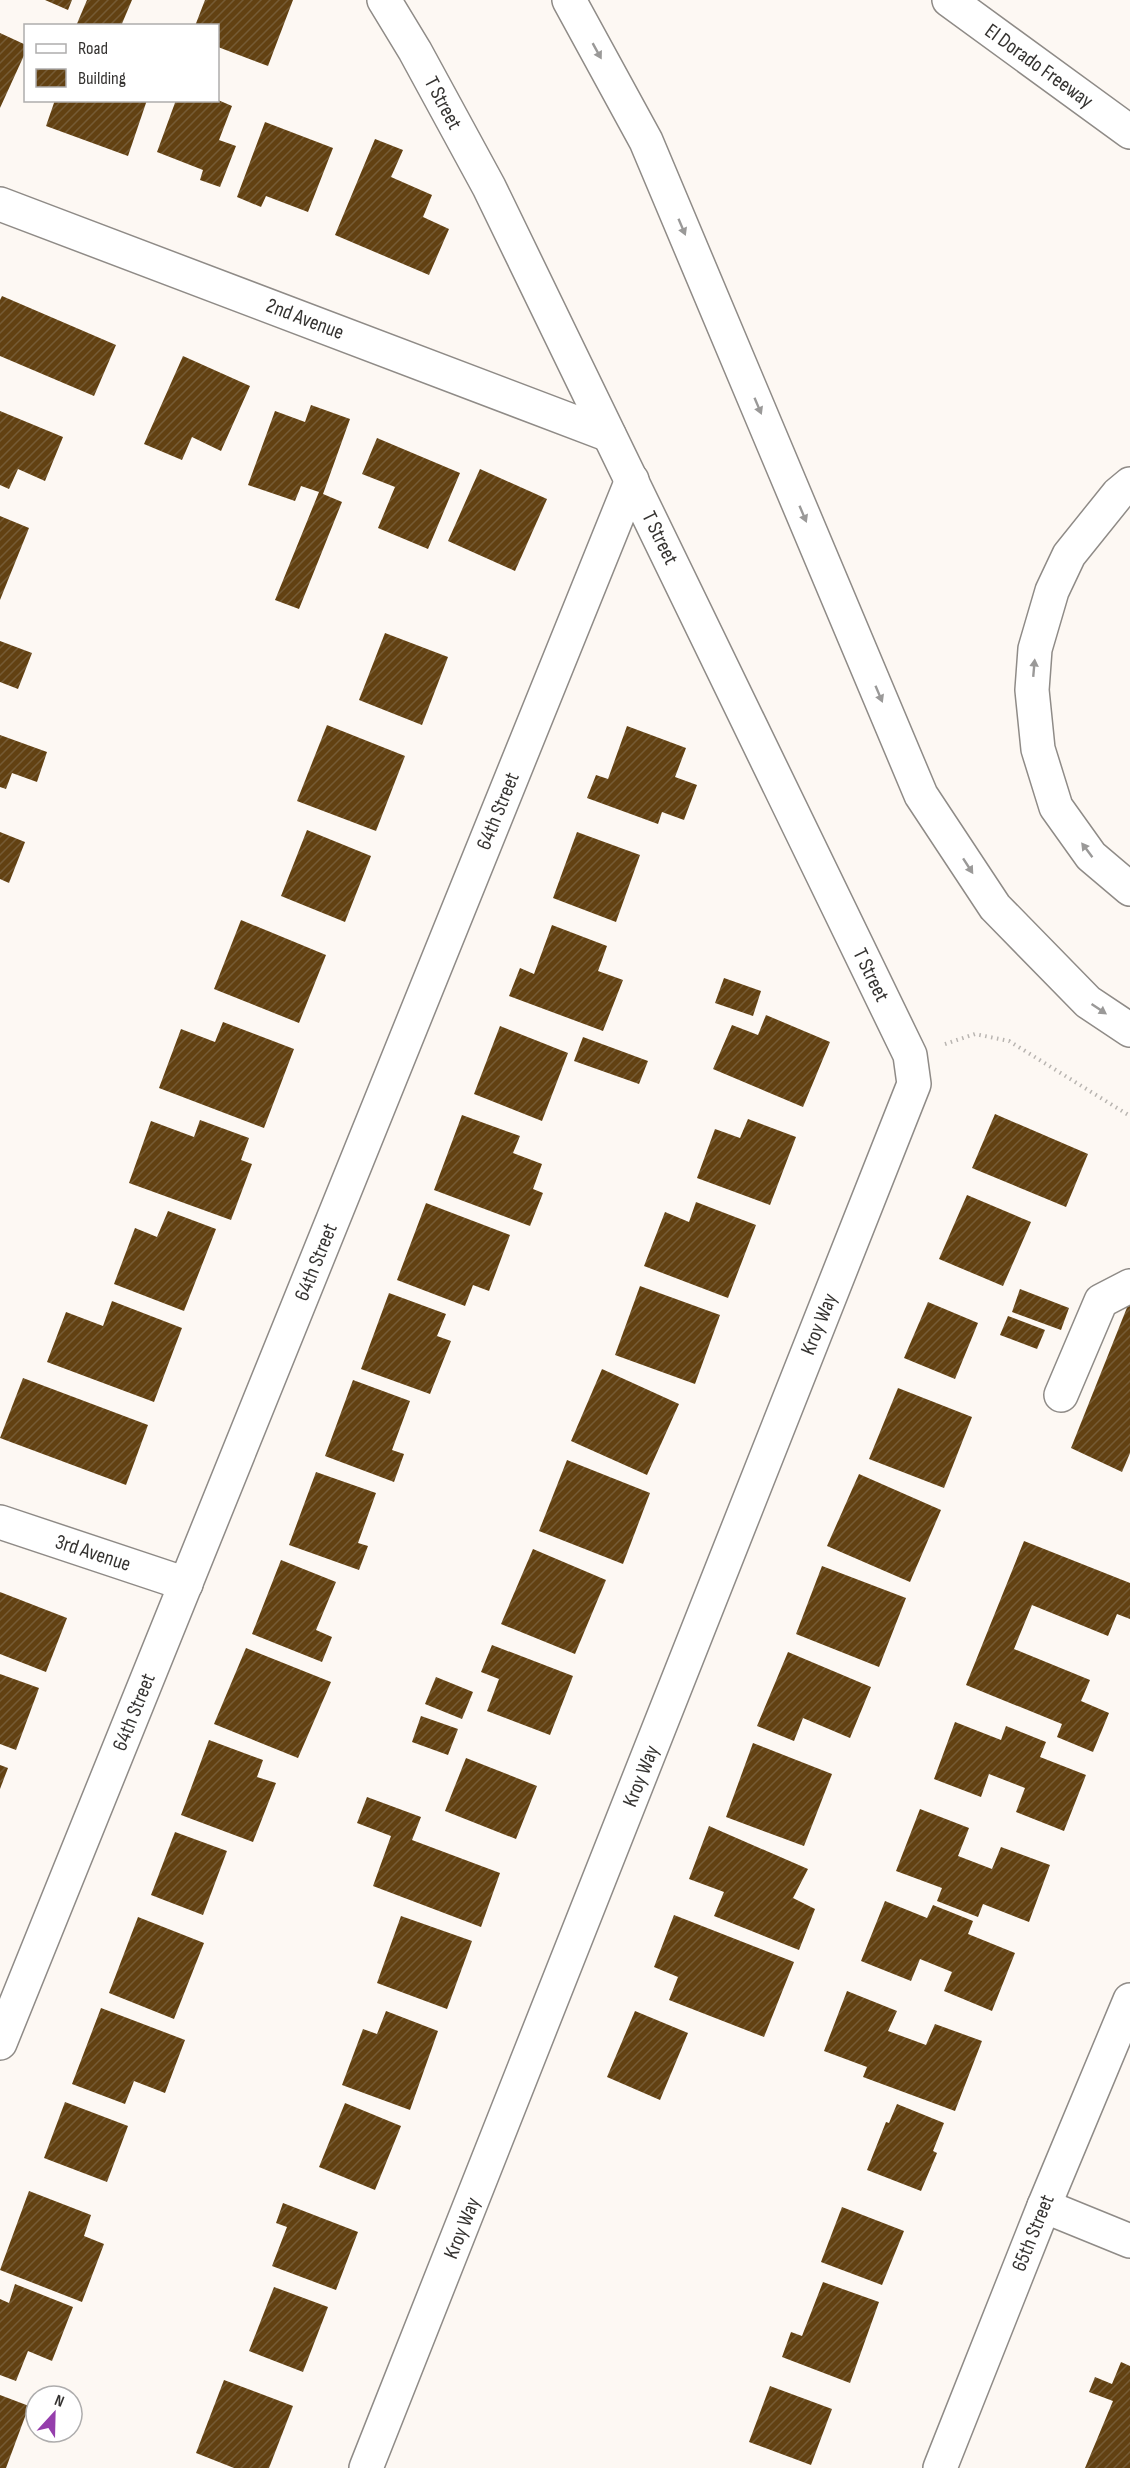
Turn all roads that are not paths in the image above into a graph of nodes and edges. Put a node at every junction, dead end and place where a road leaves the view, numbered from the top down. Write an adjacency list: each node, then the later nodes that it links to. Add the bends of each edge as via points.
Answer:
1 (384, 0): 6 (main road, T Street, via 489,187)
2 (569, 0): 10 (main road, one-way to 10, via 646,141 921,795 995,907 1088,1002)
3 (949, 0): 4 (main road, El Dorado Freeway)
4 (1130, 132)
5 (0, 204): 6 (main road, 2nd Avenue)
6 (609, 435): 7 (main road, T Street)
7 (632, 480): 11 (main road, T Street); 15 (main road, 64th Street)
8 (1130, 484): 9 (main road, one-way to 8, via 1091,856 1056,807 1038,749 1032,690 1035,649 1052,591 1069,555)
9 (1130, 889)
10 (1130, 1030)
11 (912, 1070): 20 (main road, Kroy Way)
12 (1130, 1286): 13 (main road, via 1101,1301)
13 (1061, 1395)
14 (0, 1522): 15 (main road, 3rd Avenue)
15 (186, 1584): 17 (main road, 64th Street)
16 (1130, 2000): 18 (main road, 65th Street)
17 (0, 2043)
18 (1044, 2206): 19 (main road); 21 (main road, 65th Street)
19 (1130, 2241)
20 (366, 2468)
21 (940, 2468)

